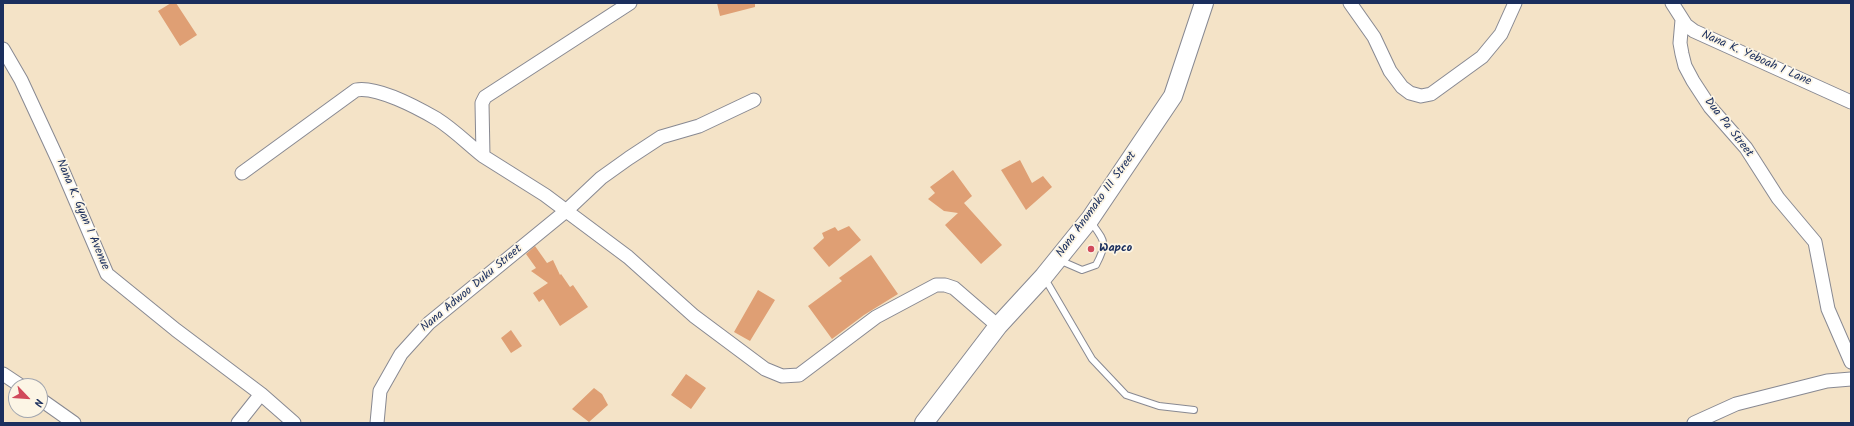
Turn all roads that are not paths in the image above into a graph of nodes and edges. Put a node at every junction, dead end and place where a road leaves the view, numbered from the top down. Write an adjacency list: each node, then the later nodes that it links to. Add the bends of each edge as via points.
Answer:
1 (630, 3): 10 (street, via 485,97 482,103)
2 (1204, 3): 13 (street, Nana Anomako III Street, via 1173,96)
3 (1350, 3): 4 (street, via 1374,37 1390,71 1402,87 1421,96 1431,94 1482,57 1501,34)
4 (1515, 3)
5 (1672, 3): 6 (street, Nana K. Yeboah 1 Lane)
6 (1682, 20): 9 (street, Nana K. Yeboah 1 Lane, via 1694,32); 17 (street, Dua Pa Street, via 1680,43 1685,66 1693,81 1710,107 1746,148 1778,198 1814,239 1828,309)
7 (3, 50): 19 (street, Nana K. Gyan I Avenue, via 21,80 56,155 107,274)
8 (754, 100): 12 (street, Nana Adwoo Duku Street, via 699,126 661,137 601,178)
9 (1851, 102)
10 (483, 156): 11 (street, via 437,119 399,100 362,88); 12 (street)
11 (242, 173)
12 (566, 211): 16 (street, via 628,257 694,316 766,369 782,376 799,375 876,317 936,285 954,288); 25 (street, Nana Adwoo Duku Street, via 429,323 401,354 380,392)
13 (1090, 219): 14 (street, Nana Anomako III Street); 14 (lane, via 1104,241 1104,250 1096,265 1082,270)
14 (1058, 259): 15 (street, Nana Anomako III Street)
15 (1044, 276): 16 (street, Nana Anomako III Street); 21 (lane, via 1092,359 1126,395 1159,406)
16 (998, 326): 26 (street, Nana Anomako III Street)
17 (1851, 362)
18 (1851, 379): 27 (street, via 1827,381 1736,404)
19 (261, 394): 23 (street); 24 (street, Nana K. Gyan I Avenue)
20 (48, 405): 22 (street)
21 (1194, 410)
22 (74, 423)
23 (238, 423)
24 (294, 423)
25 (377, 423)
26 (924, 423)
27 (1694, 423)

